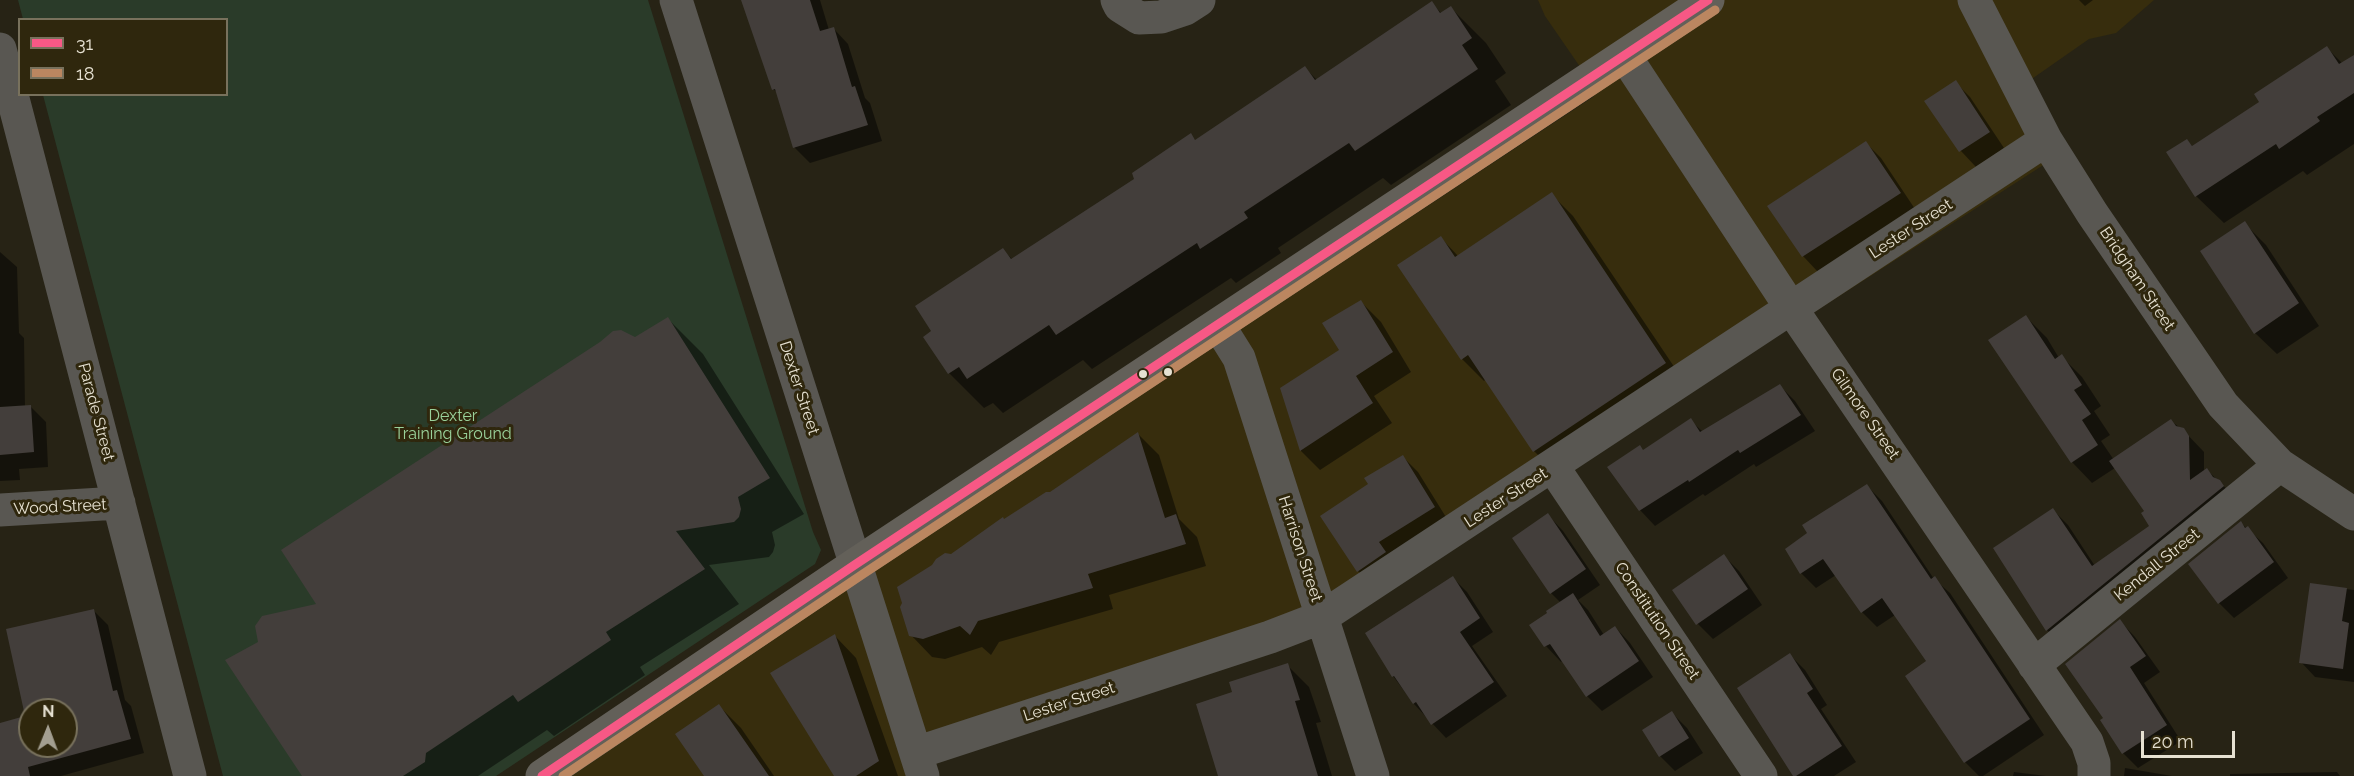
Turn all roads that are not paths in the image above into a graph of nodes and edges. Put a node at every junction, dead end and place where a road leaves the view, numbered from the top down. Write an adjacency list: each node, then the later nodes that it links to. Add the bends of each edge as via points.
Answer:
1 (676, 0): 17 (street, Dexter Street)
2 (1199, 0): 5 (street, via 1161,17)
3 (1708, 0): 7 (main road)
4 (1974, 0): 9 (street, Bridgham Street)
5 (1128, 9)
6 (0, 49): 8 (street, Parade Street)
7 (1625, 56): 10 (street, Gilmore Street); 11 (main road)
8 (12, 136): 14 (street, Parade Street)
9 (2046, 140): 10 (street, Lester Street); 12 (street, Bridgham Street, via 2210,388)
10 (1791, 308): 13 (street, Lester Street); 19 (street, Gilmore Street)
11 (1219, 326): 17 (main road); 18 (street, Harrison Street, via 1239,358)
12 (2280, 465): 16 (street, Bridgham Street); 19 (street, Kendall Street)
13 (1553, 467): 18 (street, Lester Street); 24 (street, Constitution Street)
14 (120, 503): 15 (street, Wood Street); 22 (street, Parade Street)
15 (0, 510)
16 (2354, 514)
17 (856, 564): 20 (street, Dexter Street); 21 (main road)
18 (1322, 617): 20 (street, Lester Street); 23 (street, Harrison Street)
19 (2034, 665): 25 (street, Gilmore Street, via 2087,742)
20 (919, 764)
21 (552, 773)
22 (190, 776)
23 (1373, 776)
24 (1761, 776)
25 (2094, 776)

